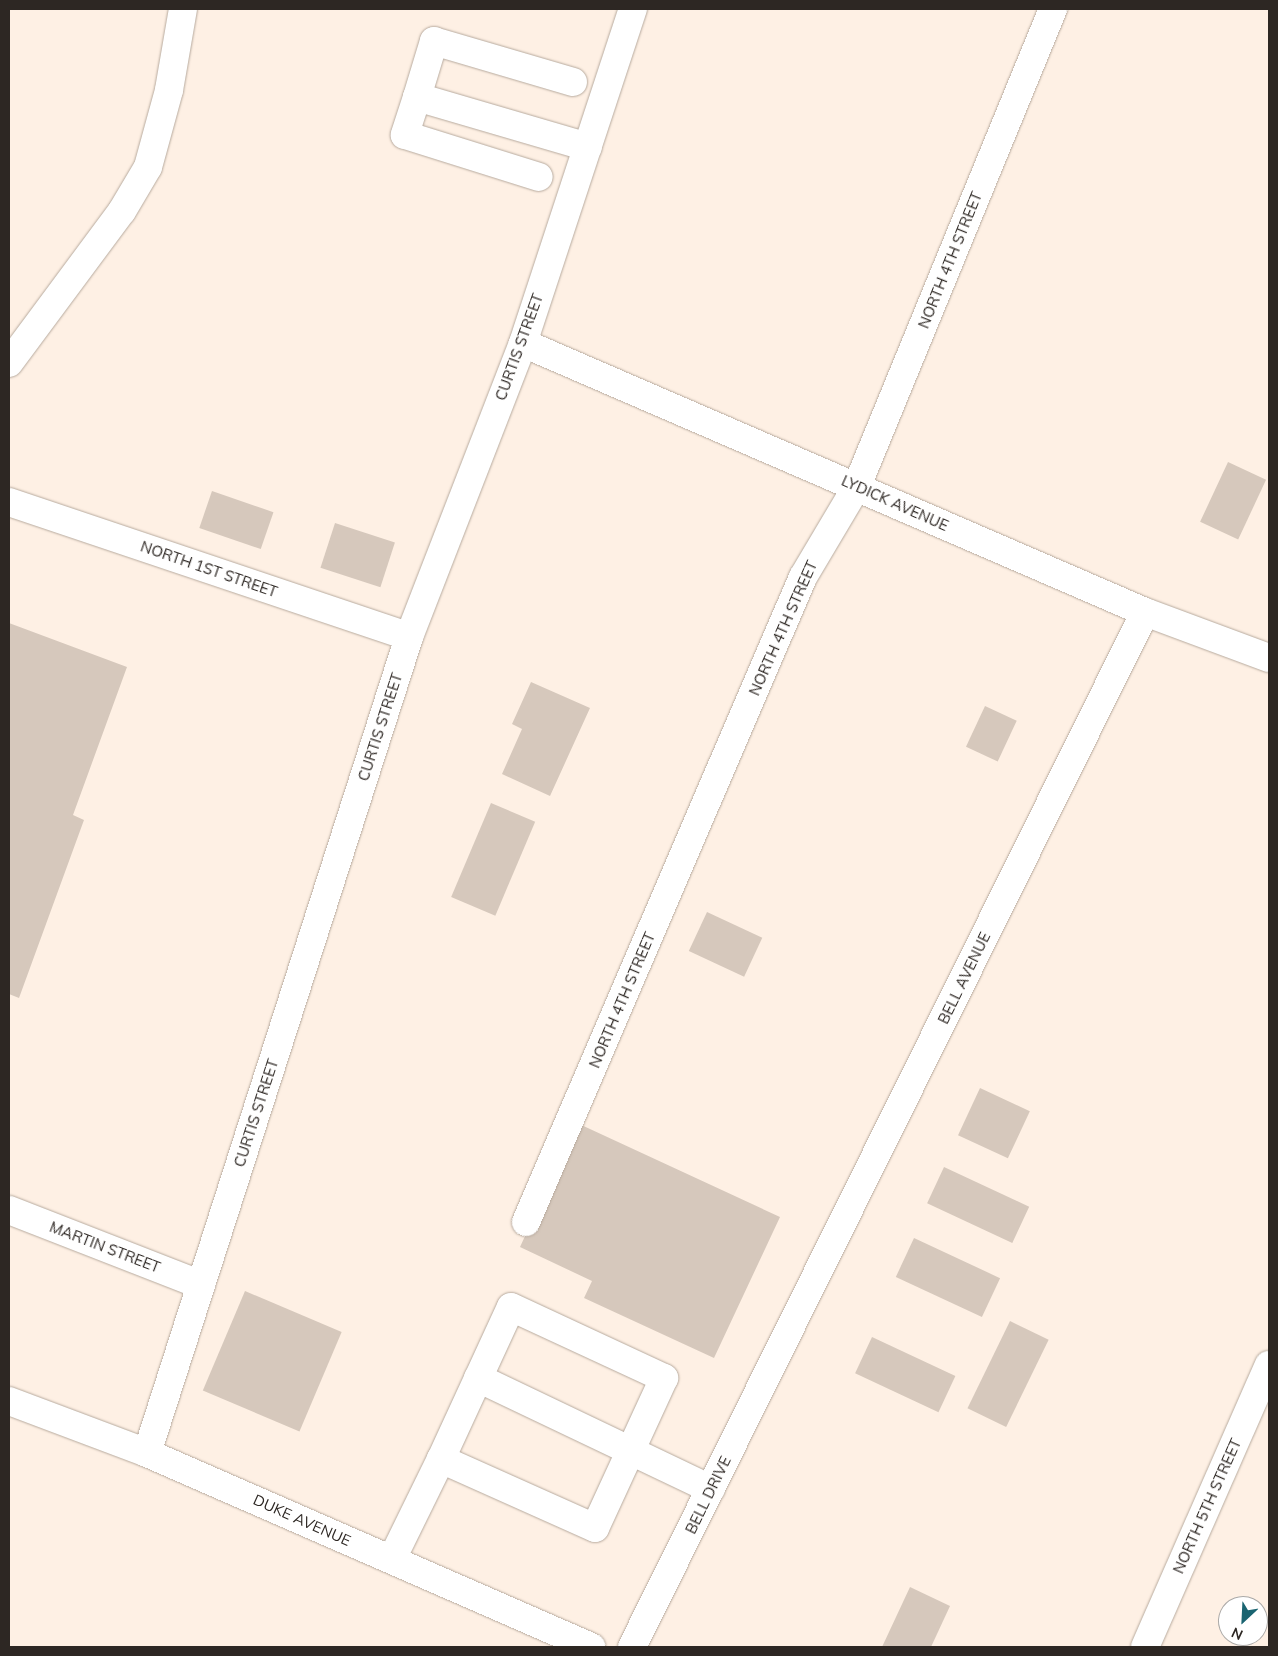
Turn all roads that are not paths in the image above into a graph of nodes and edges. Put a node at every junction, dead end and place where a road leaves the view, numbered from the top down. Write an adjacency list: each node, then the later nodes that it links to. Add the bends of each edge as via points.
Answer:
1 (183, 9): 9 (street, via 169,90 148,166 122,211)
2 (633, 9): 6 (street, CURTIS STREET)
3 (1053, 9): 10 (street, NORTH 4TH STREET)
4 (573, 82): 5 (street, via 434,40)
5 (417, 97): 6 (street); 7 (street, via 405,135)
6 (588, 147): 8 (street, CURTIS STREET)
7 (539, 178)
8 (523, 343): 10 (street, LYDICK AVENUE); 13 (street, CURTIS STREET)
9 (9, 363)
10 (857, 486): 12 (street, LYDICK AVENUE); 16 (street, NORTH 4TH STREET, via 804,577)
11 (9, 502): 13 (street, NORTH 1ST STREET)
12 (1145, 612): 14 (street, LYDICK AVENUE); 18 (street, BELL AVENUE)
13 (409, 637): 17 (street, CURTIS STREET)
14 (1269, 658)
15 (9, 1210): 17 (street, MARTIN STREET)
16 (526, 1222)
17 (201, 1285): 23 (street, CURTIS STREET)
18 (783, 1344): 25 (street, BELL DRIVE)
19 (1269, 1365): 29 (street, NORTH 5TH STREET)
20 (478, 1378): 22 (street); 22 (street, via 511,1307 664,1378); 24 (street)
21 (9, 1401): 23 (street, DUKE AVENUE)
22 (630, 1451): 24 (street, via 594,1528); 25 (street)
23 (147, 1453): 26 (street, DUKE AVENUE)
24 (441, 1458): 26 (street)
25 (711, 1489): 28 (street, BELL DRIVE)
26 (392, 1559): 27 (street, DUKE AVENUE)
27 (592, 1647)
28 (632, 1647)
29 (1145, 1647)

